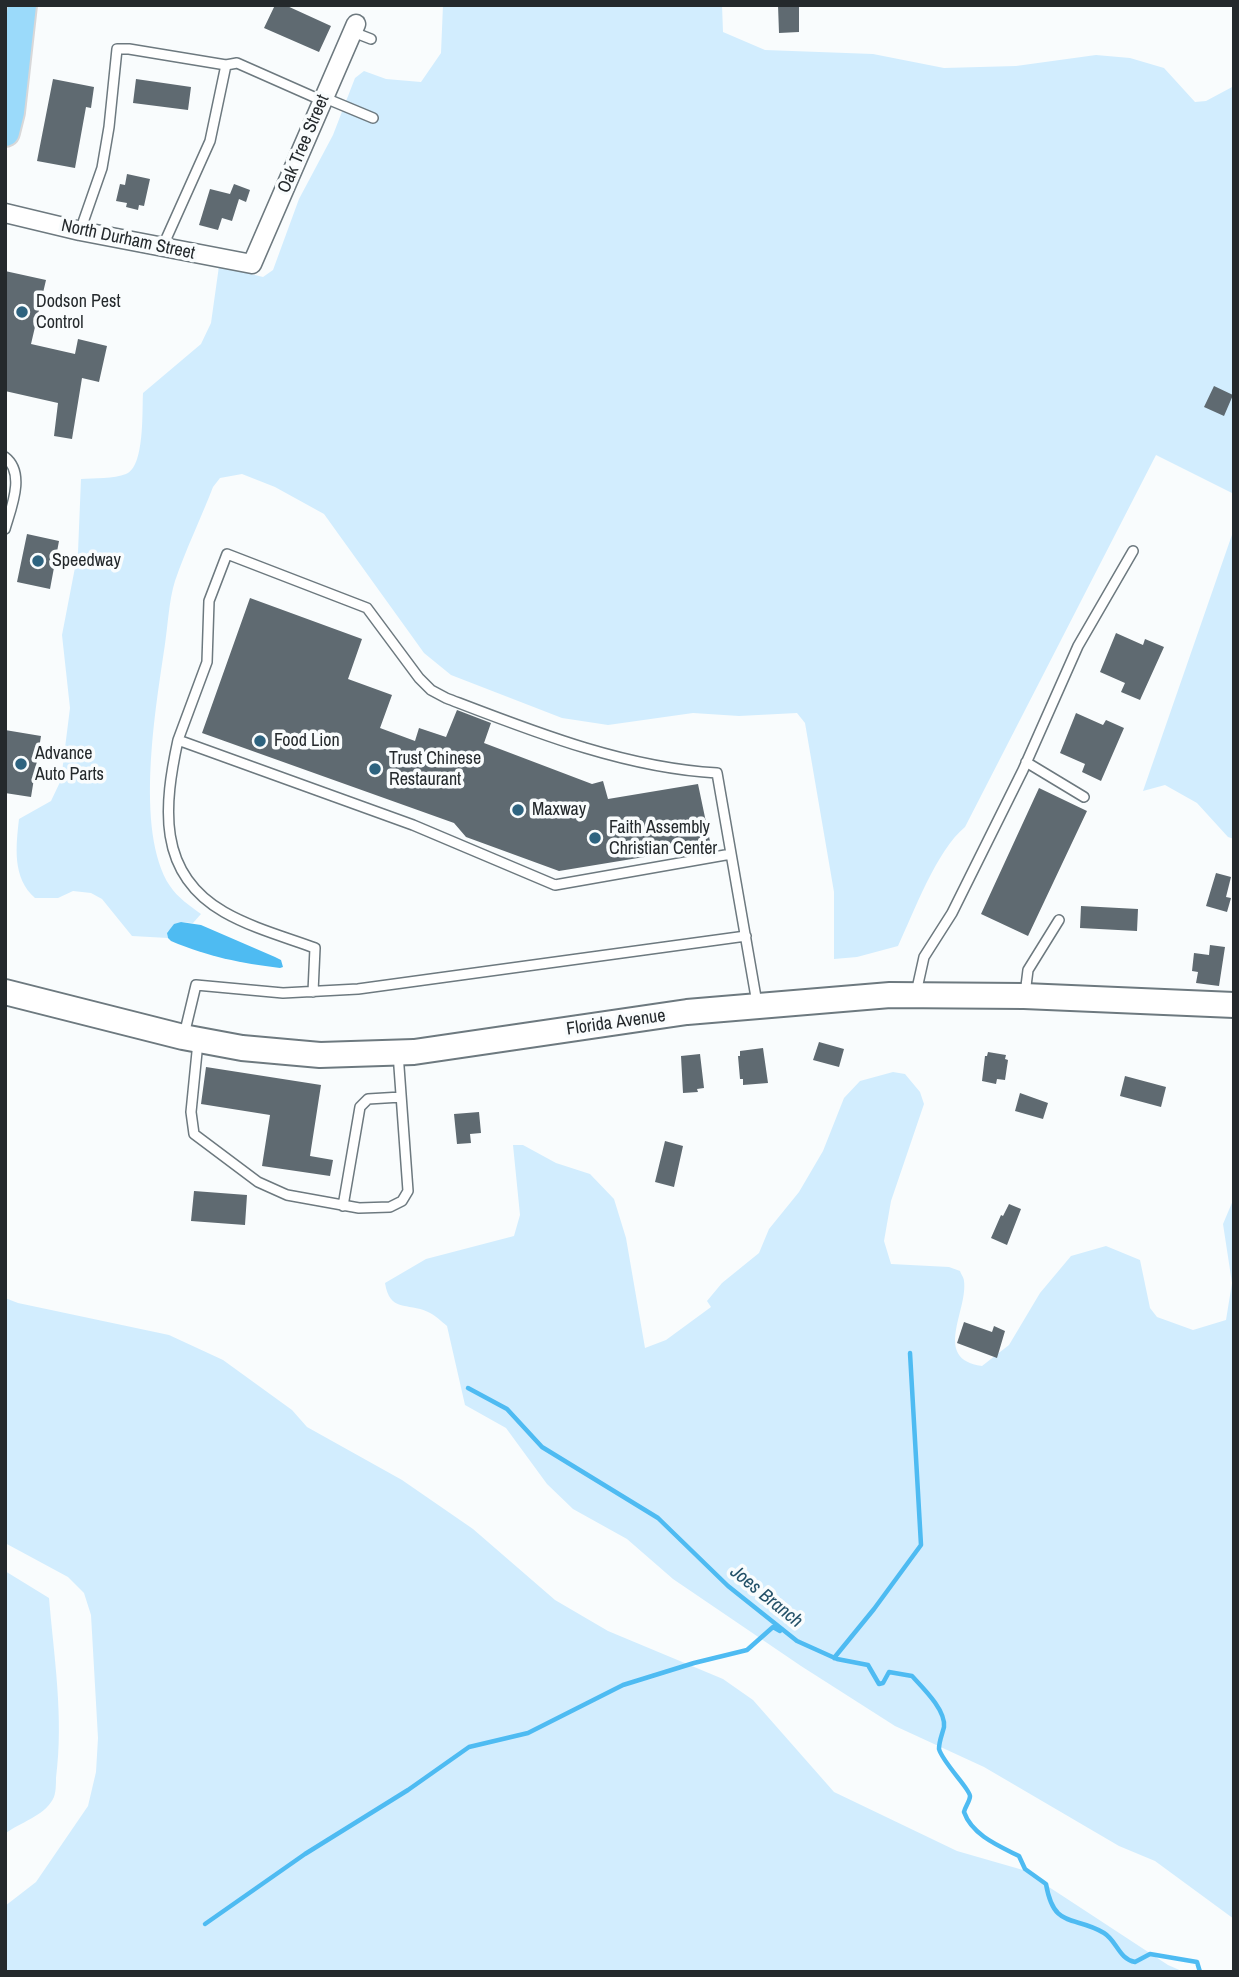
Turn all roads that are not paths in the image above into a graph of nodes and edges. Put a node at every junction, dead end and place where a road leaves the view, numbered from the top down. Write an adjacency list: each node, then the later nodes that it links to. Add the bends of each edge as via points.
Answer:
1 (22, 5): 7 (main road)
2 (355, 28): 3 (lane); 5 (street, Oak Tree Street)
3 (371, 39)
4 (226, 65): 5 (lane, via 237,63); 9 (lane, via 117,49 102,168); 10 (lane, via 210,141)
5 (324, 100): 6 (lane); 11 (street, Oak Tree Street)
6 (373, 118)
7 (5, 132)
8 (5, 213): 9 (street, North Durham Street)
9 (80, 231): 10 (street, North Durham Street)
10 (162, 248): 11 (street, North Durham Street)
11 (252, 264)
12 (5, 457): 14 (lane, via 12,463)
13 (5, 483): 14 (lane)
14 (16, 486): 15 (lane)
15 (8, 510): 16 (lane)
16 (5, 528)
17 (1133, 551): 19 (lane, via 1078,646)
18 (178, 740): 21 (lane, via 413,825 555,885); 21 (lane, via 207,662 209,601 227,554 367,608 425,684 446,698 556,740 683,770 718,773); 25 (lane, via 167,817 170,841 184,873 203,896 227,914 315,948)
19 (1026, 762): 20 (lane); 26 (lane, via 952,914 925,957)
20 (1084, 797)
21 (731, 854): 23 (lane)
22 (1059, 920): 27 (lane, via 1028,970)
23 (746, 936): 25 (lane); 28 (lane)
24 (5, 992): 30 (main road, Florida Avenue)
25 (313, 992): 30 (lane, via 197,985)
26 (915, 995): 27 (main road, Florida Avenue); 28 (main road, Florida Avenue)
27 (1024, 996): 29 (main road, Florida Avenue)
28 (758, 1005): 31 (main road, Florida Avenue)
29 (1234, 1005)
30 (191, 1038): 31 (main road, Florida Avenue, via 320,1055); 33 (lane, via 194,1134 258,1182 287,1195)
31 (398, 1052): 32 (lane)
32 (401, 1097): 33 (lane, via 368,1099 360,1107); 33 (lane, via 408,1191 390,1207)
33 (343, 1206)

